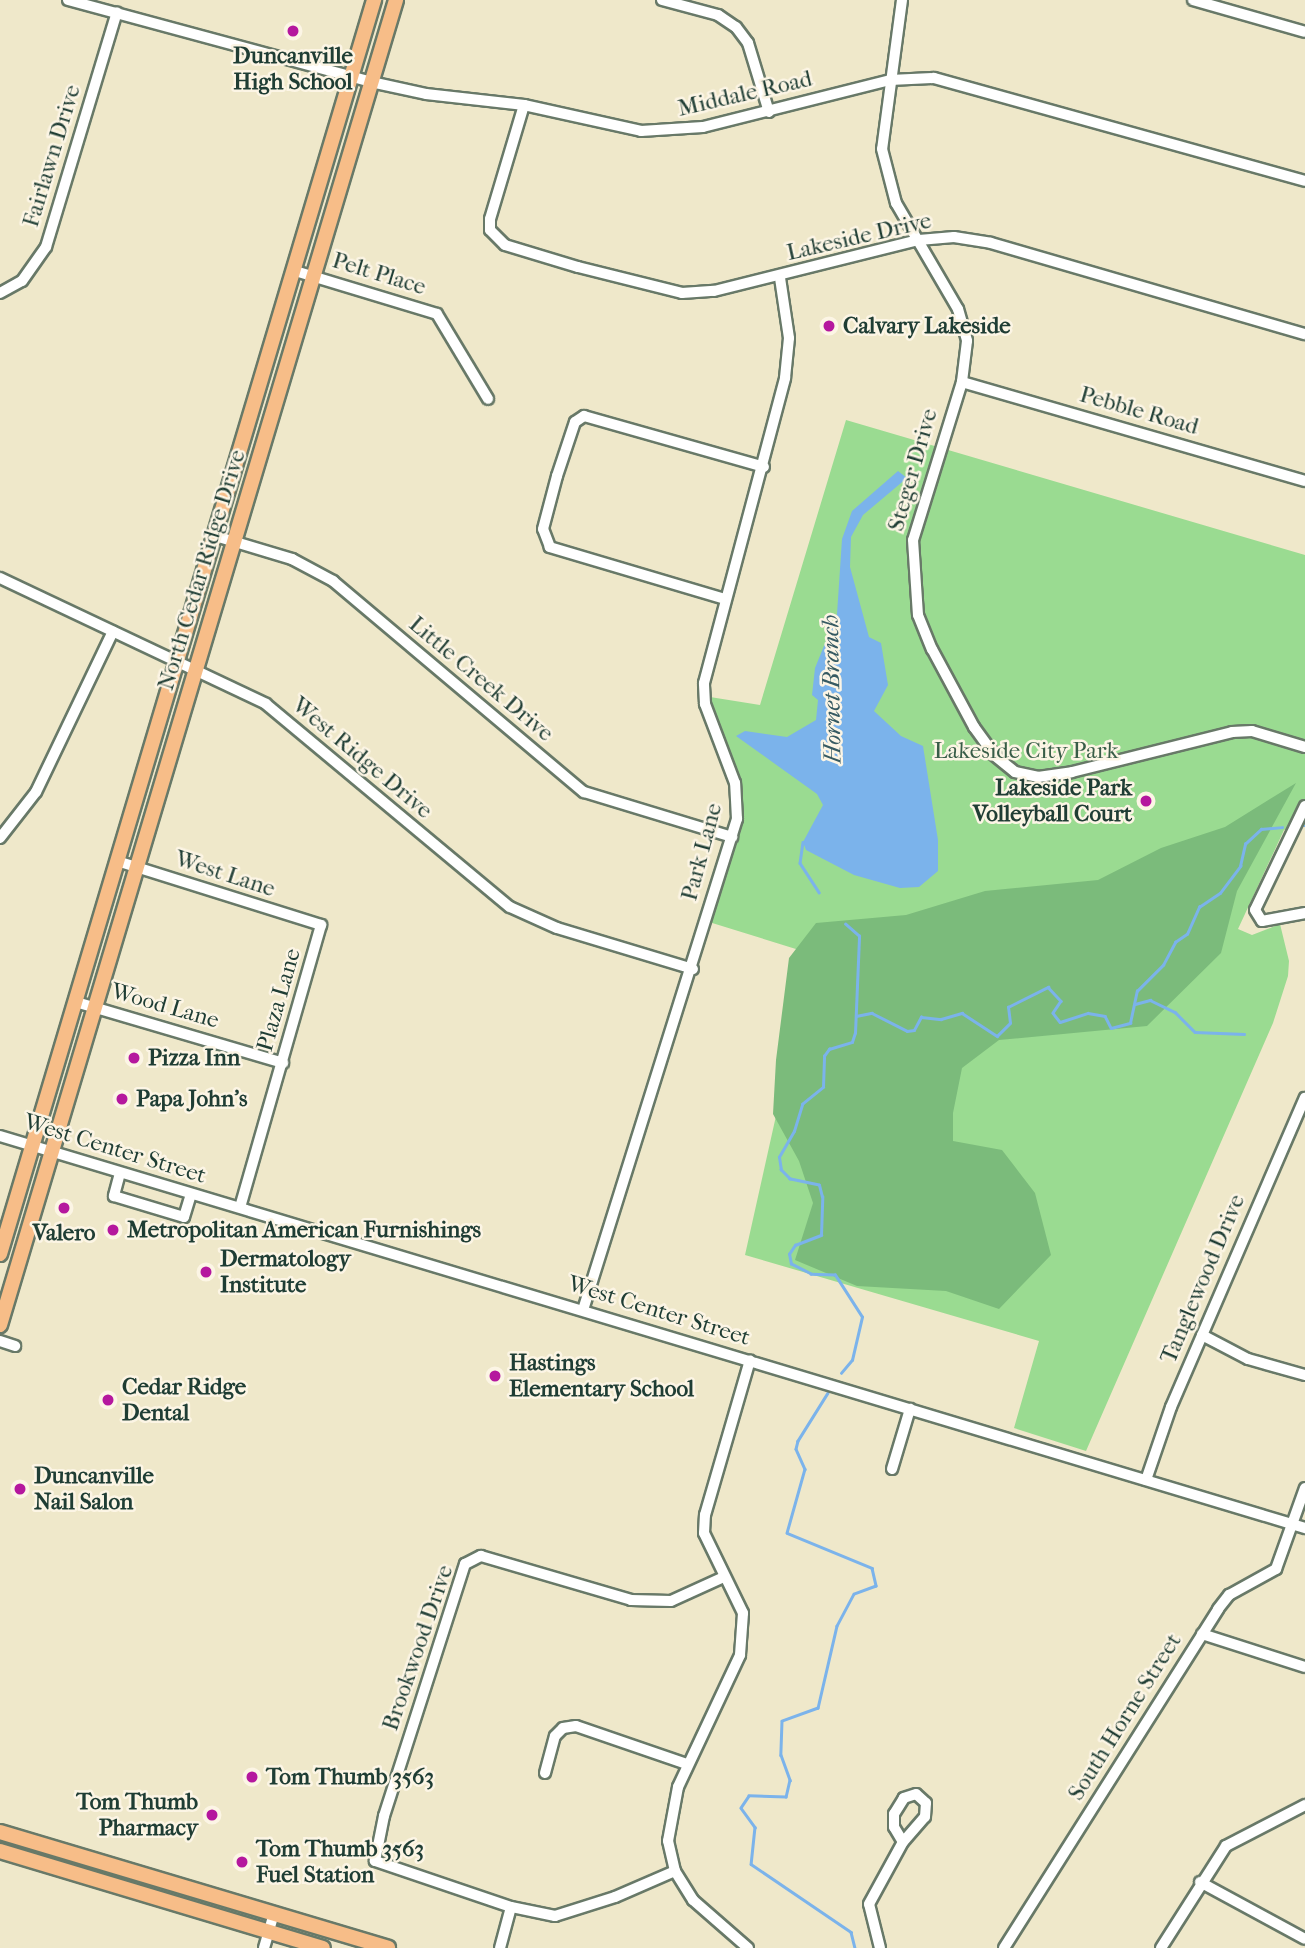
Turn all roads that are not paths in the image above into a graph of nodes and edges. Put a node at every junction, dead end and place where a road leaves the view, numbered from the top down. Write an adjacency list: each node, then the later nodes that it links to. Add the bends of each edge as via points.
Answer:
1 (68, 0): 7 (street, Middale Road)
2 (374, 0): 9 (main road, North Cedar Ridge Drive)
3 (396, 0): 11 (main road, North Cedar Ridge Drive)
4 (662, 0): 13 (street, via 718,15 736,27 748,43)
5 (902, 0): 10 (street, Steger Drive)
6 (1193, 0): 8 (street)
7 (117, 12): 9 (street, Middale Road); 19 (street, Fairlawn Drive, via 46,247 22,281)
8 (1305, 32)
9 (350, 77): 11 (street, Middale Road); 16 (main road, North Cedar Ridge Drive)
10 (890, 80): 13 (street, Middale Road); 14 (street, Middale Road, via 934,78 982,88); 15 (street, Steger Drive, via 882,149 895,204)
11 (371, 82): 12 (street, Middale Road); 17 (main road, North Cedar Ridge Drive)
12 (524, 105): 13 (street, Middale Road, via 655,132); 18 (street, Lakeside Drive, via 493,207 491,230 505,245 682,293)
13 (769, 112)
14 (1305, 181)
15 (919, 240): 18 (street, Lakeside Drive); 20 (street, Lakeside Drive, via 954,237 991,243); 21 (street, Steger Drive, via 964,326)
16 (295, 271): 17 (street, Pelt Place); 25 (main road, North Cedar Ridge Drive)
17 (315, 276): 22 (street, Pelt Place, via 437,314); 26 (main road, North Cedar Ridge Drive)
18 (779, 278): 23 (street, Park Lane, via 789,338)
19 (0, 293)
20 (1305, 334)
21 (962, 383): 24 (street, Pebble Road); 32 (street, Steger Drive, via 916,517 913,586 918,615 932,649 994,755 1015,772 1038,777 1232,732 1252,731)
22 (488, 399)
23 (764, 467): 28 (street, Park Lane); 28 (street, via 584,416 575,422 557,474 543,528 550,547)
24 (1305, 481)
25 (212, 535): 26 (street, Little Creek Drive); 30 (main road, North Cedar Ridge Drive)
26 (234, 541): 31 (main road, North Cedar Ridge Drive); 34 (street, Little Creek Drive, via 292,559 333,581 584,792)
27 (0, 578): 29 (street, West Ridge Drive)
28 (725, 599): 34 (street, Park Lane, via 704,683 705,704 738,801)
29 (113, 631): 30 (street, West Ridge Drive); 35 (street, via 36,792)
30 (176, 660): 31 (street, West Ridge Drive); 36 (main road, North Cedar Ridge Drive)
31 (195, 670): 37 (main road, North Cedar Ridge Drive); 40 (street, West Ridge Drive, via 266,704 510,906 557,928)
32 (1305, 747)
33 (1305, 806): 38 (street, via 1257,904 1257,918 1268,921)
34 (732, 837): 40 (street, Park Lane)
35 (0, 838)
36 (117, 861): 37 (street, West Lane); 41 (main road, North Cedar Ridge Drive)
37 (136, 867): 39 (street, West Lane); 42 (main road, North Cedar Ridge Drive)
38 (1305, 913)
39 (321, 925): 43 (street, Plaza Lane)
40 (692, 969): 52 (street, Park Lane)
41 (76, 1002): 42 (street, Wood Lane); 46 (main road, North Cedar Ridge Drive)
42 (94, 1007): 43 (street, Wood Lane); 47 (main road, North Cedar Ridge Drive)
43 (283, 1063): 50 (street, Plaza Lane)
44 (1305, 1098): 54 (street, Tanglewood Drive)
45 (0, 1136): 46 (street, West Center Street)
46 (31, 1146): 47 (street, West Center Street); 51 (main road, North Cedar Ridge Drive)
47 (50, 1152): 48 (street, West Center Street); 53 (main road, North Cedar Ridge Drive)
48 (120, 1173): 49 (street, West Center Street); 49 (street, via 114,1196 184,1217)
49 (191, 1194): 50 (street, West Center Street)
50 (240, 1207): 52 (street, West Center Street)
51 (0, 1254)
52 (583, 1310): 57 (street, West Center Street)
53 (0, 1325)
54 (1202, 1335): 58 (street, via 1248,1359); 61 (street, Tanglewood Drive)
55 (0, 1341): 56 (street)
56 (15, 1346)
57 (750, 1360): 59 (street, West Center Street); 65 (street, via 705,1515 704,1533)
58 (1305, 1375)
59 (910, 1409): 60 (street); 61 (street, West Center Street)
60 (892, 1469)
61 (1146, 1480): 63 (street, West Center Street)
62 (1305, 1488): 63 (street, South Horne Street)
63 (1292, 1524): 64 (street, West Center Street); 66 (street, South Horne Street, via 1276,1569 1228,1595)
64 (1305, 1528)
65 (723, 1577): 68 (street, via 743,1613 740,1655); 78 (street, Brookwood Drive, via 671,1601 631,1600 481,1556 465,1564 384,1816 375,1861)
66 (1202, 1634): 67 (street); 88 (street, South Horne Street)
67 (1305, 1667)
68 (687, 1764): 69 (street, via 576,1726 563,1728 555,1736); 75 (street, via 669,1822)
69 (545, 1773)
70 (1305, 1805): 77 (street, via 1227,1846)
71 (0, 1832): 74 (main road)
72 (903, 1842): 72 (street, via 918,1828 927,1810 916,1794 900,1802 893,1818); 87 (street, via 869,1904)
73 (0, 1851): 76 (main road)
74 (75, 1854): 76 (main road); 79 (main road)
75 (675, 1871): 78 (street, Brookwood Drive, via 555,1916); 86 (street, via 693,1900)
76 (70, 1872): 80 (main road)
77 (1200, 1882): 81 (street); 89 (street)
78 (510, 1907): 85 (street)
79 (274, 1914): 80 (street); 84 (main road)
80 (269, 1932): 82 (street); 83 (main road)
81 (1305, 1940)
82 (264, 1948)
83 (323, 1948)
84 (388, 1948)
85 (500, 1948)
86 (748, 1948)
87 (880, 1948)
88 (1004, 1948)
89 (1161, 1948)

